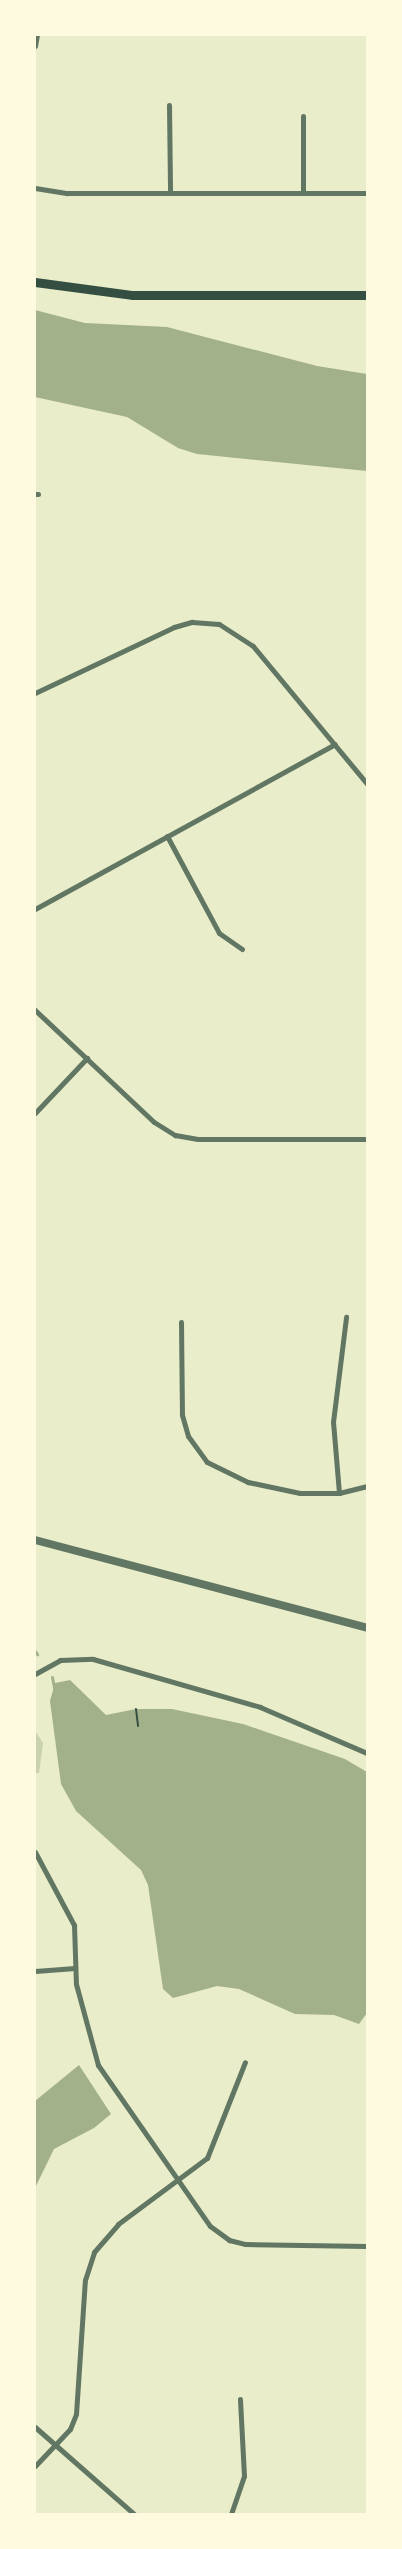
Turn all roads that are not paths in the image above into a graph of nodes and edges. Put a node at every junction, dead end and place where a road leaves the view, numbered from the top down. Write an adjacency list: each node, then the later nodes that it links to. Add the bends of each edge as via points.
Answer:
1 (37, 35): 2 (street)
2 (35, 46)
3 (169, 104): 6 (street)
4 (303, 116): 7 (street)
5 (35, 188): 6 (street)
6 (170, 193): 7 (street)
7 (303, 193): 8 (street)
8 (367, 193)
9 (35, 282): 10 (main road, via 133,295)
10 (367, 295)
11 (35, 692): 12 (street, via 174,627 205,621 243,636)
12 (335, 744): 13 (street); 14 (street)
13 (367, 784)
14 (167, 836): 15 (street); 16 (street, via 219,933)
15 (35, 909)
16 (242, 949)
17 (35, 1010): 18 (street)
18 (86, 1058): 19 (street); 20 (street, via 154,1122 175,1135 198,1139)
19 (35, 1113)
20 (367, 1139)
21 (346, 1317): 24 (street, via 333,1422)
22 (180, 1322): 24 (street, via 182,1415 188,1436 200,1454 217,1469 248,1482 300,1493)
23 (367, 1486): 24 (street)
24 (339, 1493)
25 (35, 1540): 26 (street)
26 (367, 1628)
27 (35, 1674): 28 (street, via 60,1660 93,1659 260,1707)
28 (367, 1753)
29 (35, 1852): 30 (street, via 71,1915)
30 (75, 1968): 31 (street); 33 (street, via 98,2065)
31 (35, 1971)
32 (245, 2062): 33 (street, via 213,2148)
33 (177, 2182): 34 (street, via 210,2226 229,2240); 37 (street, via 118,2224 94,2252 85,2280 76,2414)
34 (367, 2246)
35 (240, 2399): 40 (street, via 244,2476)
36 (35, 2427): 37 (street)
37 (55, 2446): 38 (street); 39 (street)
38 (35, 2466)
39 (134, 2514)
40 (230, 2514)

